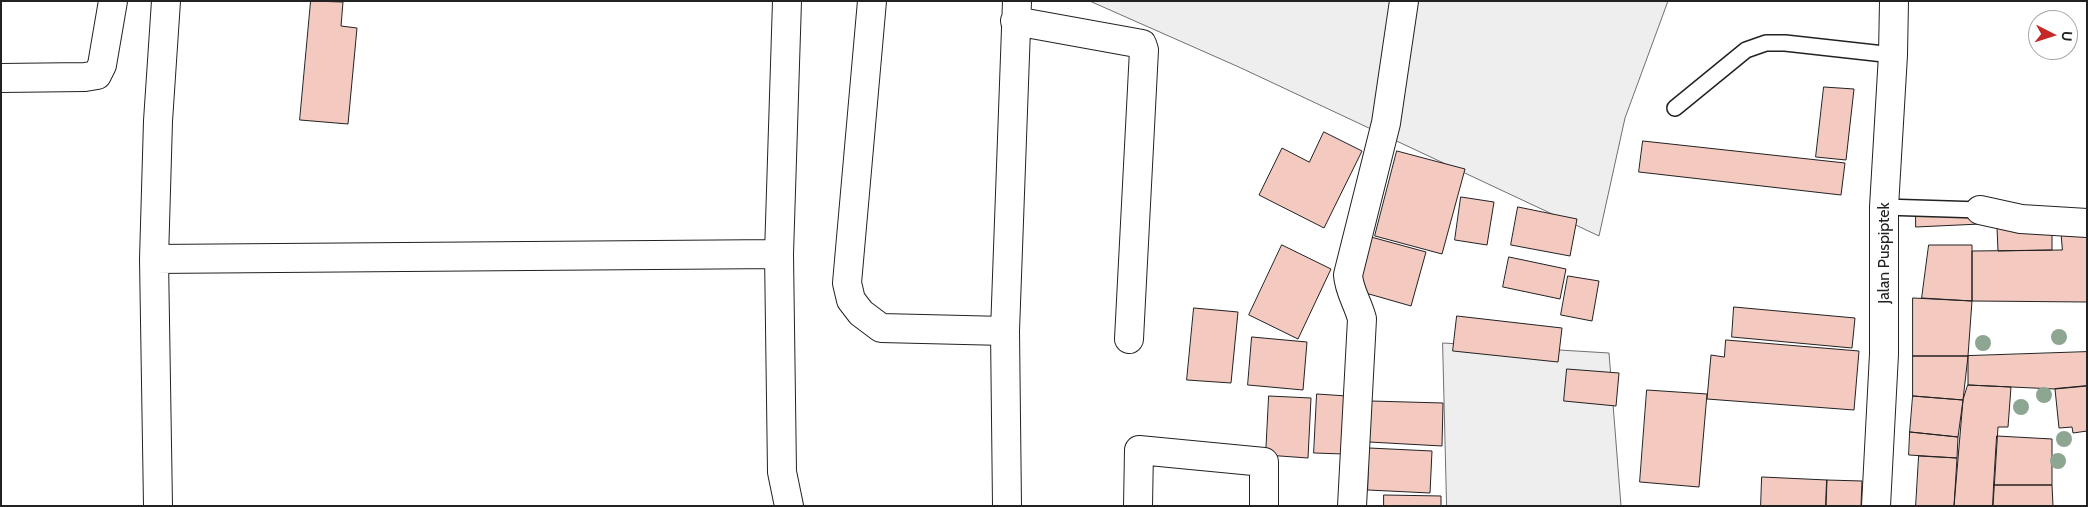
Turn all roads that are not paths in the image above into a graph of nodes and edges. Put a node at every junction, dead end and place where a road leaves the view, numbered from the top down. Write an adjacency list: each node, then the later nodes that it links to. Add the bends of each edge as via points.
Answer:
1 (112, 1): 9 (street, via 102,65 97,74)
2 (166, 1): 15 (street)
3 (786, 1): 14 (street)
4 (872, 1): 16 (street, via 847,283 851,300 861,313 881,328)
5 (1404, 1): 24 (street, via 1386,123 1348,275 1362,319)
6 (1894, 1): 8 (street, Jalan Puspiptek)
7 (1016, 11): 16 (street); 17 (street, via 1142,44)
8 (1893, 55): 10 (lane, via 1766,43 1746,50); 11 (street, Jalan Puspiptek)
9 (1, 78)
10 (1675, 108)
11 (1884, 207): 12 (lane); 18 (street, Jalan Puspiptek)
12 (1980, 210): 13 (street, via 2021,219)
13 (2087, 223)
14 (779, 254): 15 (street); 20 (street, via 782,472)
15 (154, 259): 19 (street)
16 (1005, 331): 21 (street)
17 (1129, 339)
18 (1884, 354): 25 (street, Jalan Puspiptek); 26 (street)
19 (158, 506)
20 (789, 506)
21 (1007, 506)
22 (1138, 506): 23 (street, via 1139,450 1264,462)
23 (1264, 506)
24 (1352, 506)
25 (1876, 506)
26 (1895, 506)

